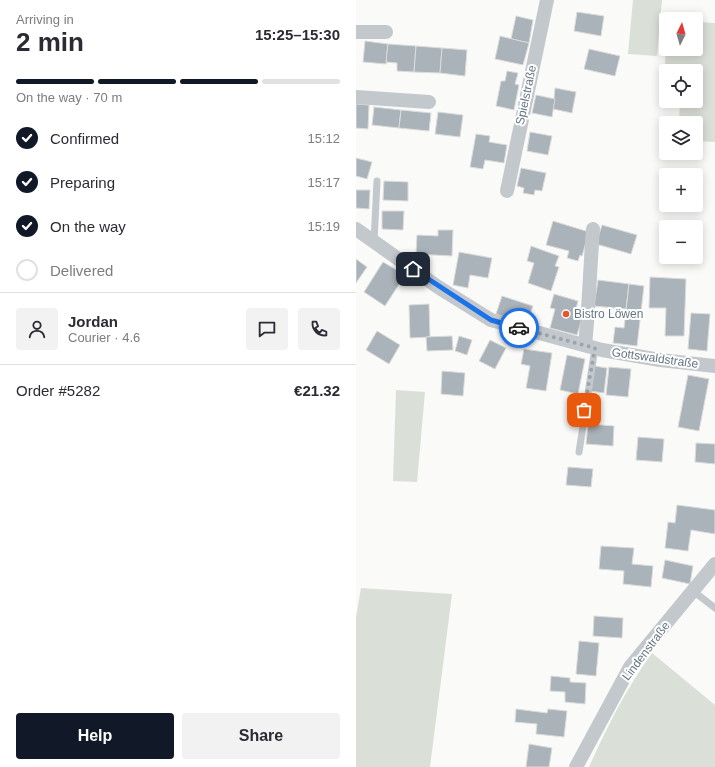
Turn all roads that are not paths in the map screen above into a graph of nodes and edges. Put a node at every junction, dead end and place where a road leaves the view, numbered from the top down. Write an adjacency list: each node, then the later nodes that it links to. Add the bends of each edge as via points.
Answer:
1 (547, 0): 7 (street, Spielstraße)
2 (356, 32): 3 (street)
3 (386, 32)
4 (356, 97): 5 (street)
5 (429, 102)
6 (377, 181): 10 (lane)
7 (507, 191)
8 (356, 229): 10 (street, Gottswaldstraße)
9 (593, 229): 11 (street, Gottswaldstraße, via 589,274)
10 (374, 242): 11 (street, Gottswaldstraße, via 491,320)
11 (590, 347): 12 (street, Gottswaldstraße, via 660,360); 13 (lane, Gottswaldstraße)
12 (715, 366)
13 (579, 452)
14 (715, 564): 15 (street, Lindenstraße)
15 (693, 591): 16 (lane); 17 (street, Lindenstraße, via 630,667)
16 (715, 608)
17 (576, 767)

